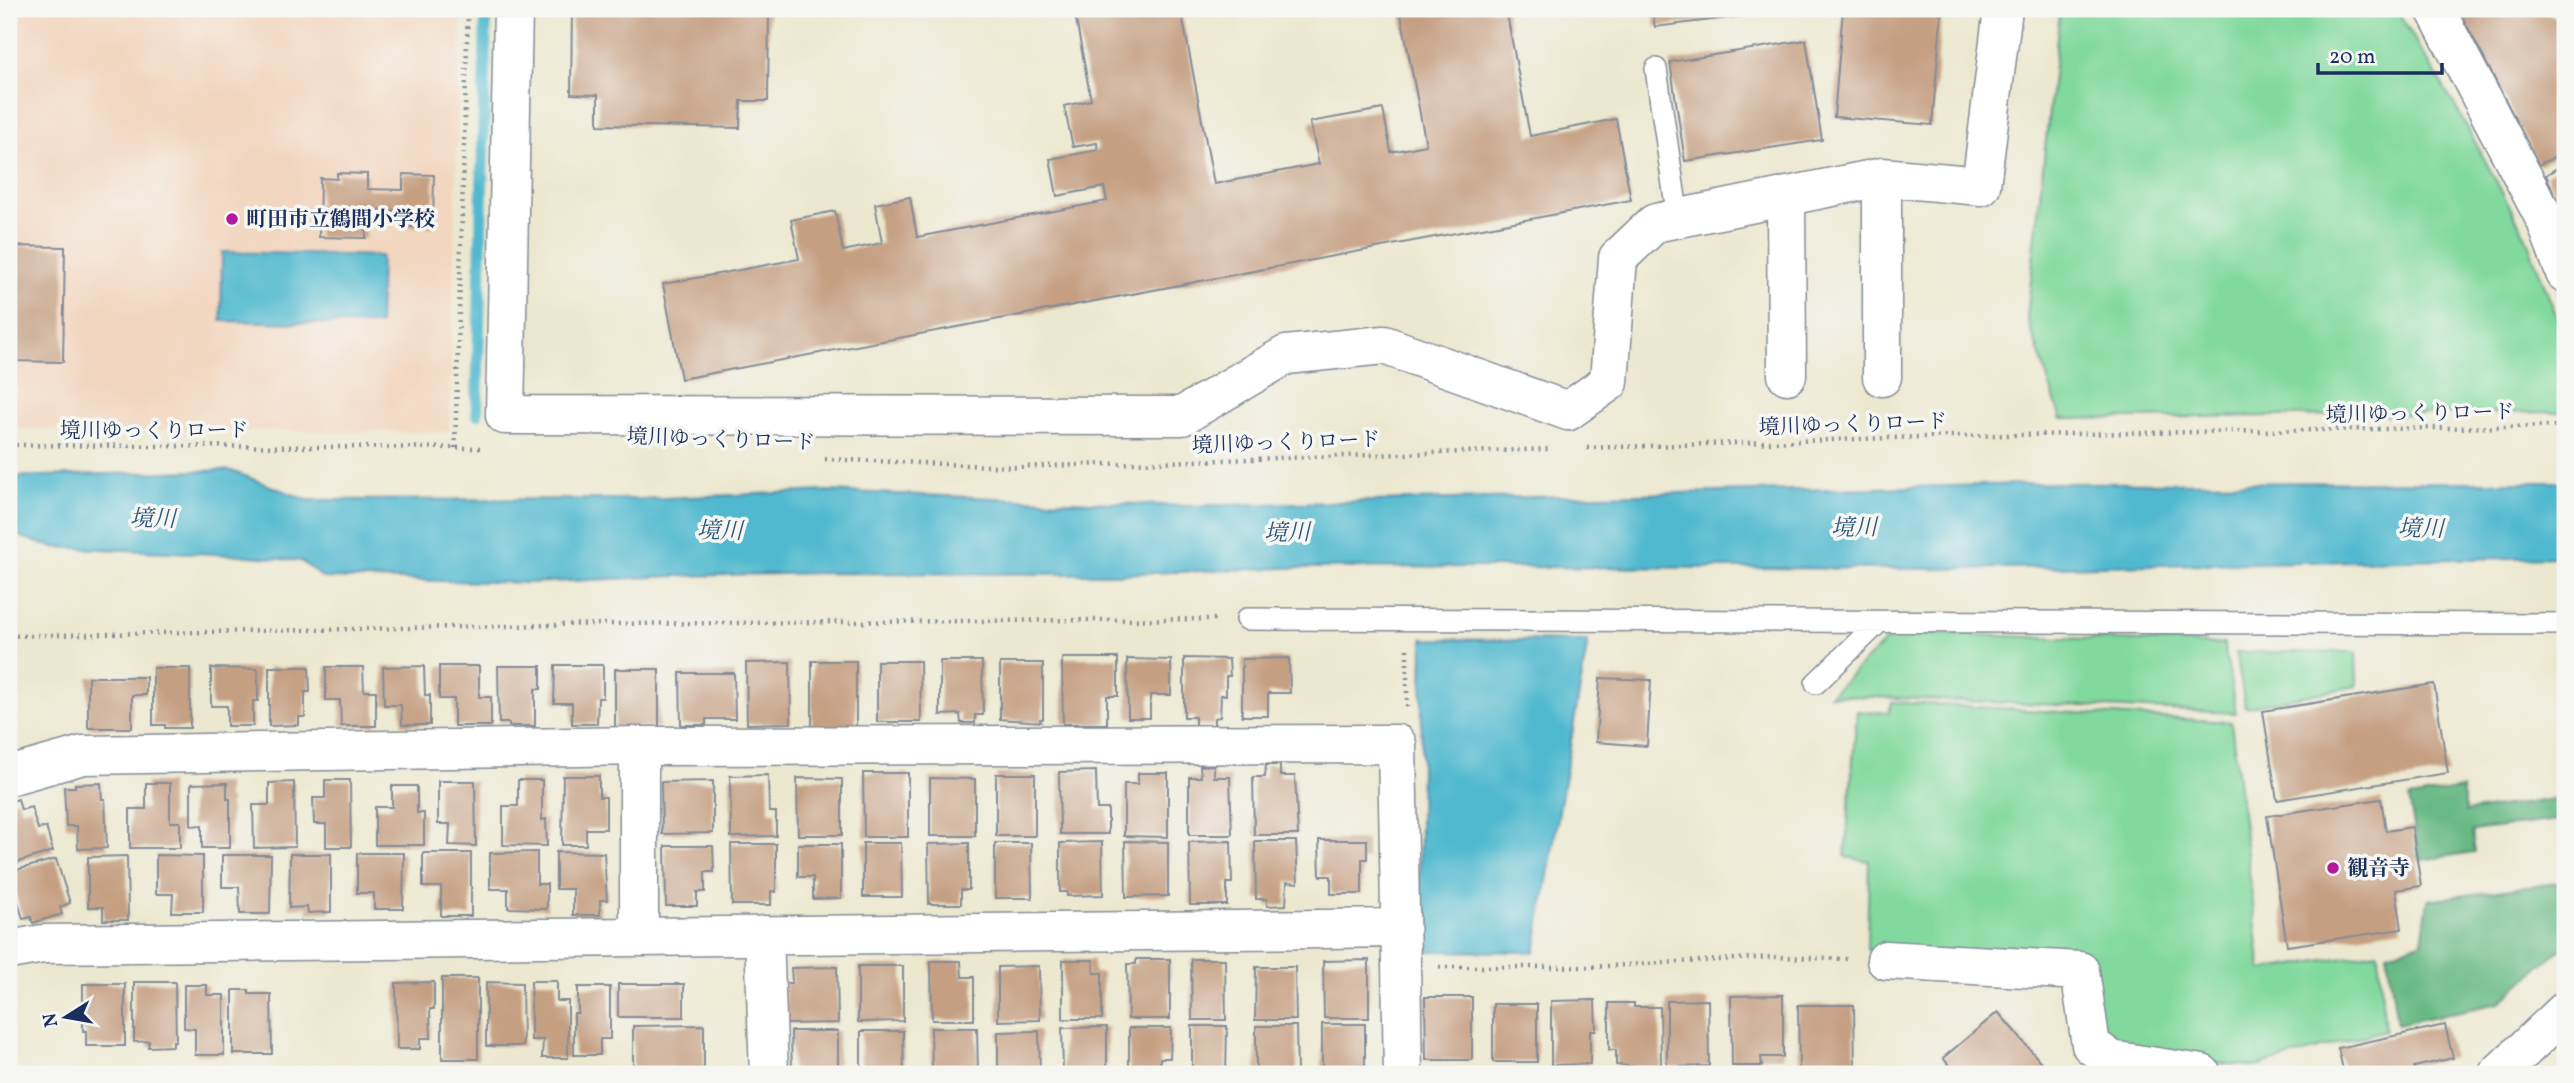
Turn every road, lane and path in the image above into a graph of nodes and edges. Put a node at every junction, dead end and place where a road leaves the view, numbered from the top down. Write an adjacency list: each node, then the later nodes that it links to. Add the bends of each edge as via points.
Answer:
1 (468, 9): 14 (path)
2 (513, 9): 8 (street, via 505,415 1182,416 1286,355 1384,345 1568,411 1609,382 1618,258 1655,223)
3 (2003, 9): 6 (street, via 1981,186)
4 (2435, 9): 9 (street, via 2546,221)
5 (1657, 69): 8 (lane)
6 (1882, 177): 7 (street); 11 (street)
7 (1786, 196): 8 (street); 10 (street)
8 (1678, 219)
9 (2565, 273)
10 (1787, 375)
11 (1882, 377)
12 (2565, 426): 15 (path, 境川ゆっくりロード, via 1952,436)
13 (9, 445): 14 (path, 境川ゆっくりロード)
14 (455, 448): 16 (path, 境川ゆっくりロード)
15 (1574, 448)
16 (482, 449)
17 (1560, 449): 18 (path, 境川ゆっくりロード, via 1015,467)
18 (822, 459)
19 (1247, 619): 20 (lane); 22 (path, via 577,624)
20 (1878, 623): 21 (lane); 25 (lane)
21 (2565, 624)
22 (9, 636)
23 (1407, 644): 24 (path)
24 (1407, 680)
25 (1816, 683)
26 (639, 746): 27 (street, via 83,755); 28 (street, via 1397,744); 30 (street)
27 (9, 776)
28 (1400, 928): 29 (street); 36 (street)
29 (764, 935): 30 (street); 35 (street)
30 (639, 937): 31 (street, via 43,944)
31 (9, 950)
32 (1886, 960): 33 (path, via 1773,957 1589,967); 37 (street, via 2080,971 2091,1045 2111,1060)
33 (1484, 966)
34 (2565, 1011): 38 (street)
35 (769, 1074)
36 (1403, 1074)
37 (2202, 1074)
38 (2498, 1074)

